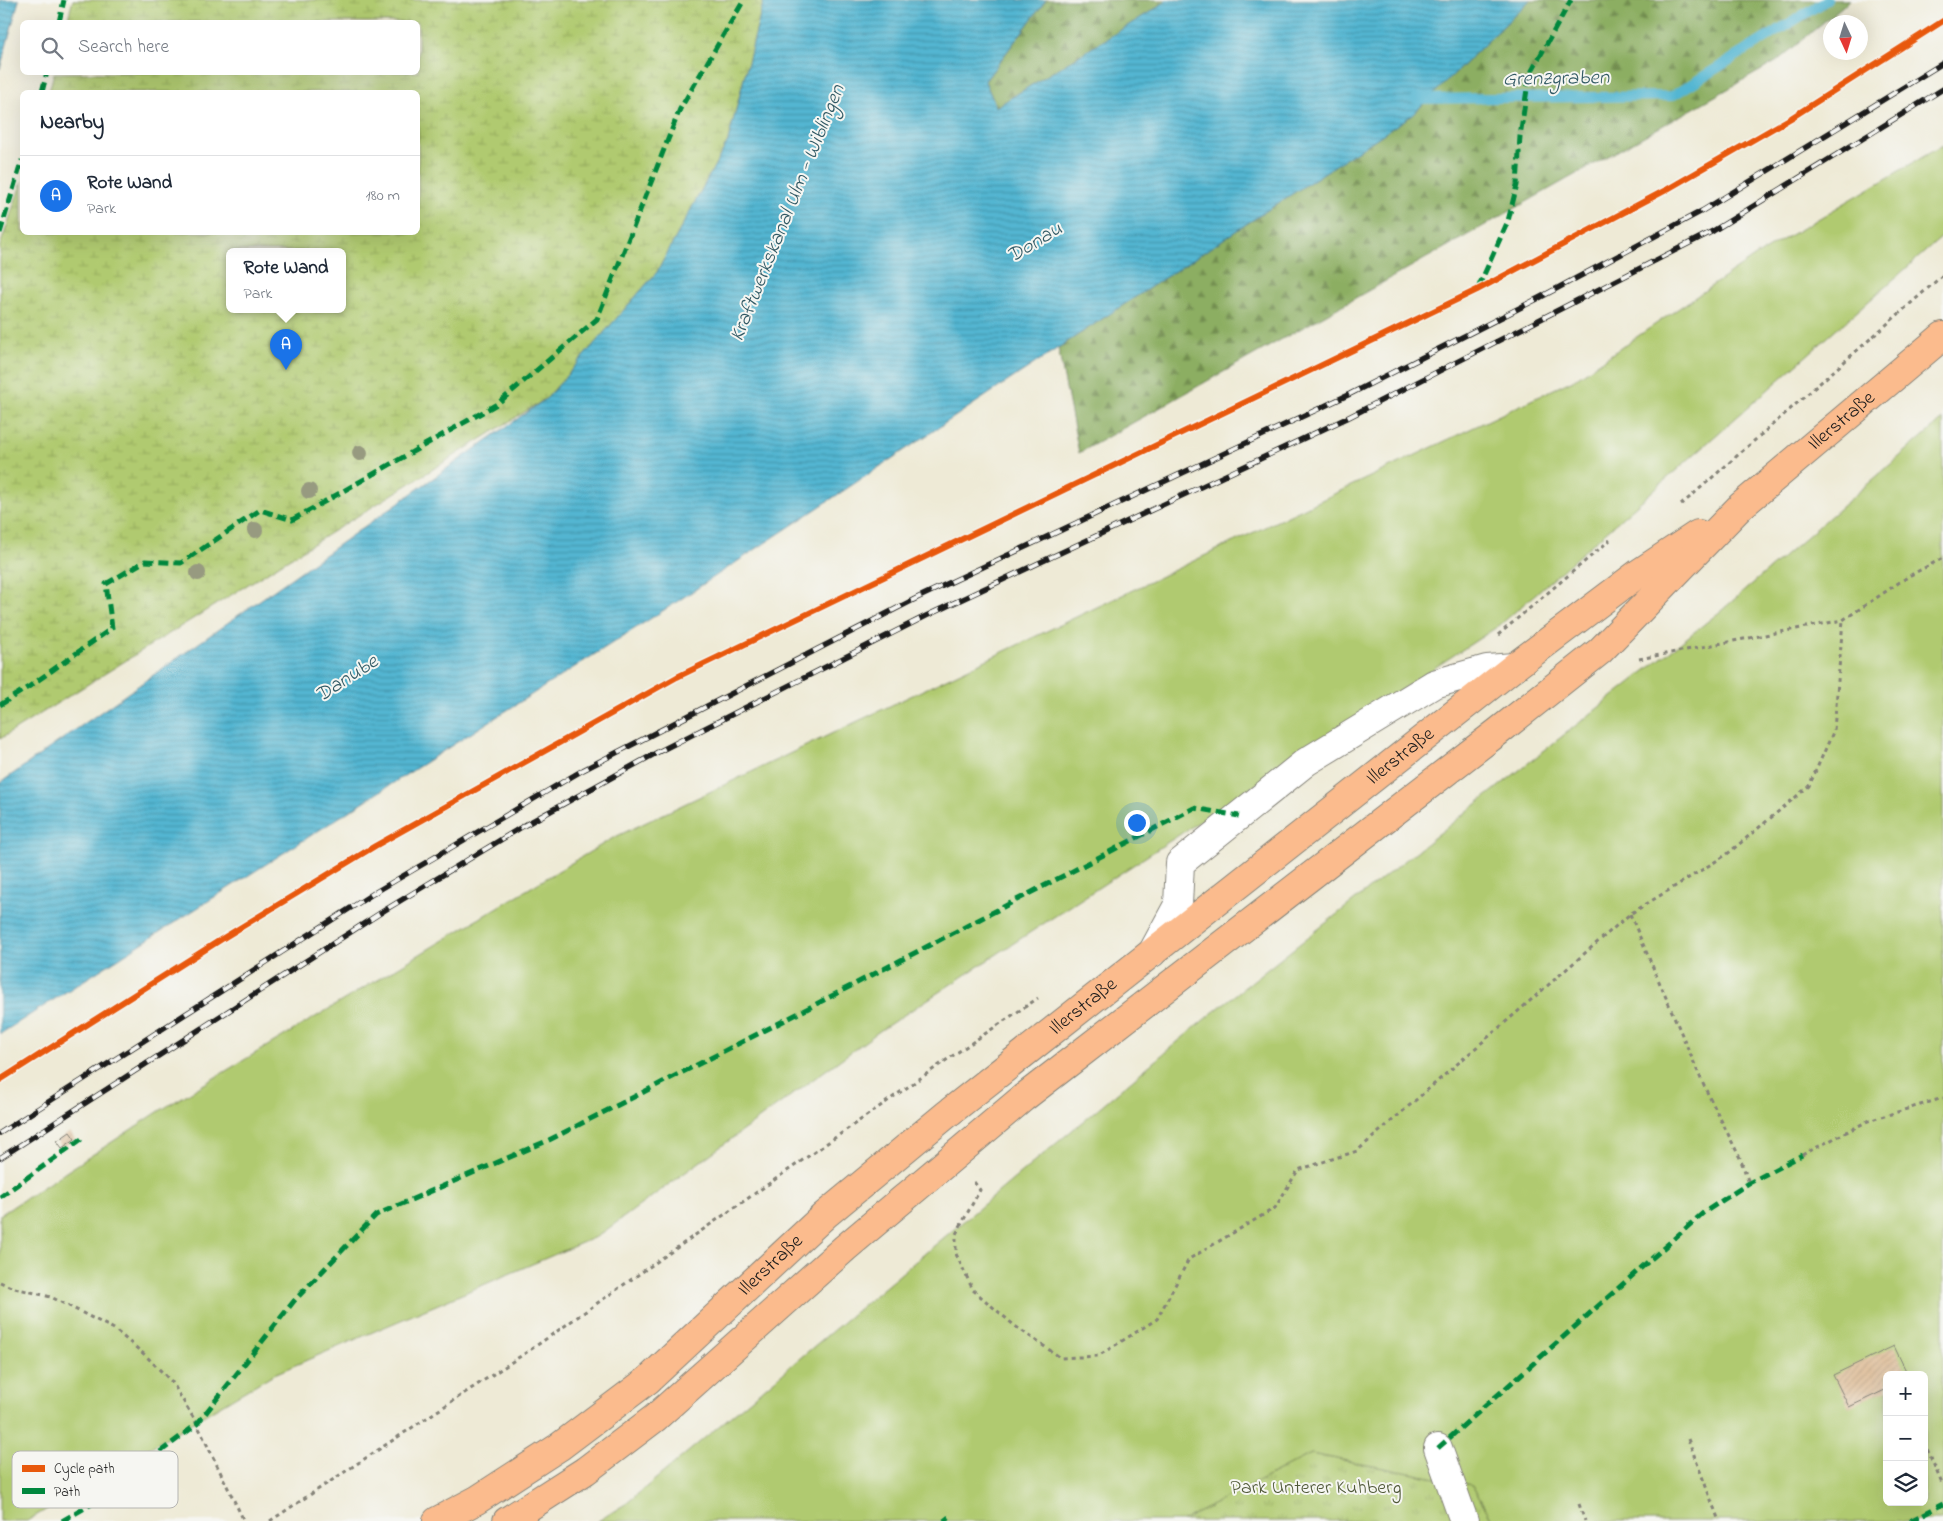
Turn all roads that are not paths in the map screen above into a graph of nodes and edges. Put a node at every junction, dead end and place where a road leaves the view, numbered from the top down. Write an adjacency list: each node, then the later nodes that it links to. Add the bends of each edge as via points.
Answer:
1 (1943, 336): 2 (main road, Illerstraße)
2 (1741, 506): 3 (main road, Illerstraße, via 1639,573); 7 (main road, Illerstraße, via 1600,651 1023,1098 844,1248 655,1418 585,1471)
3 (1514, 667): 4 (main road, Illerstraße); 4 (lane, via 1487,669 1434,684 1306,762 1180,863 1178,905)
4 (1152, 953): 6 (main road, Illerstraße, via 946,1115 833,1209 648,1380 550,1452 478,1500)
5 (1438, 1448): 8 (lane)
6 (437, 1521)
7 (507, 1521)
8 (1464, 1521)

